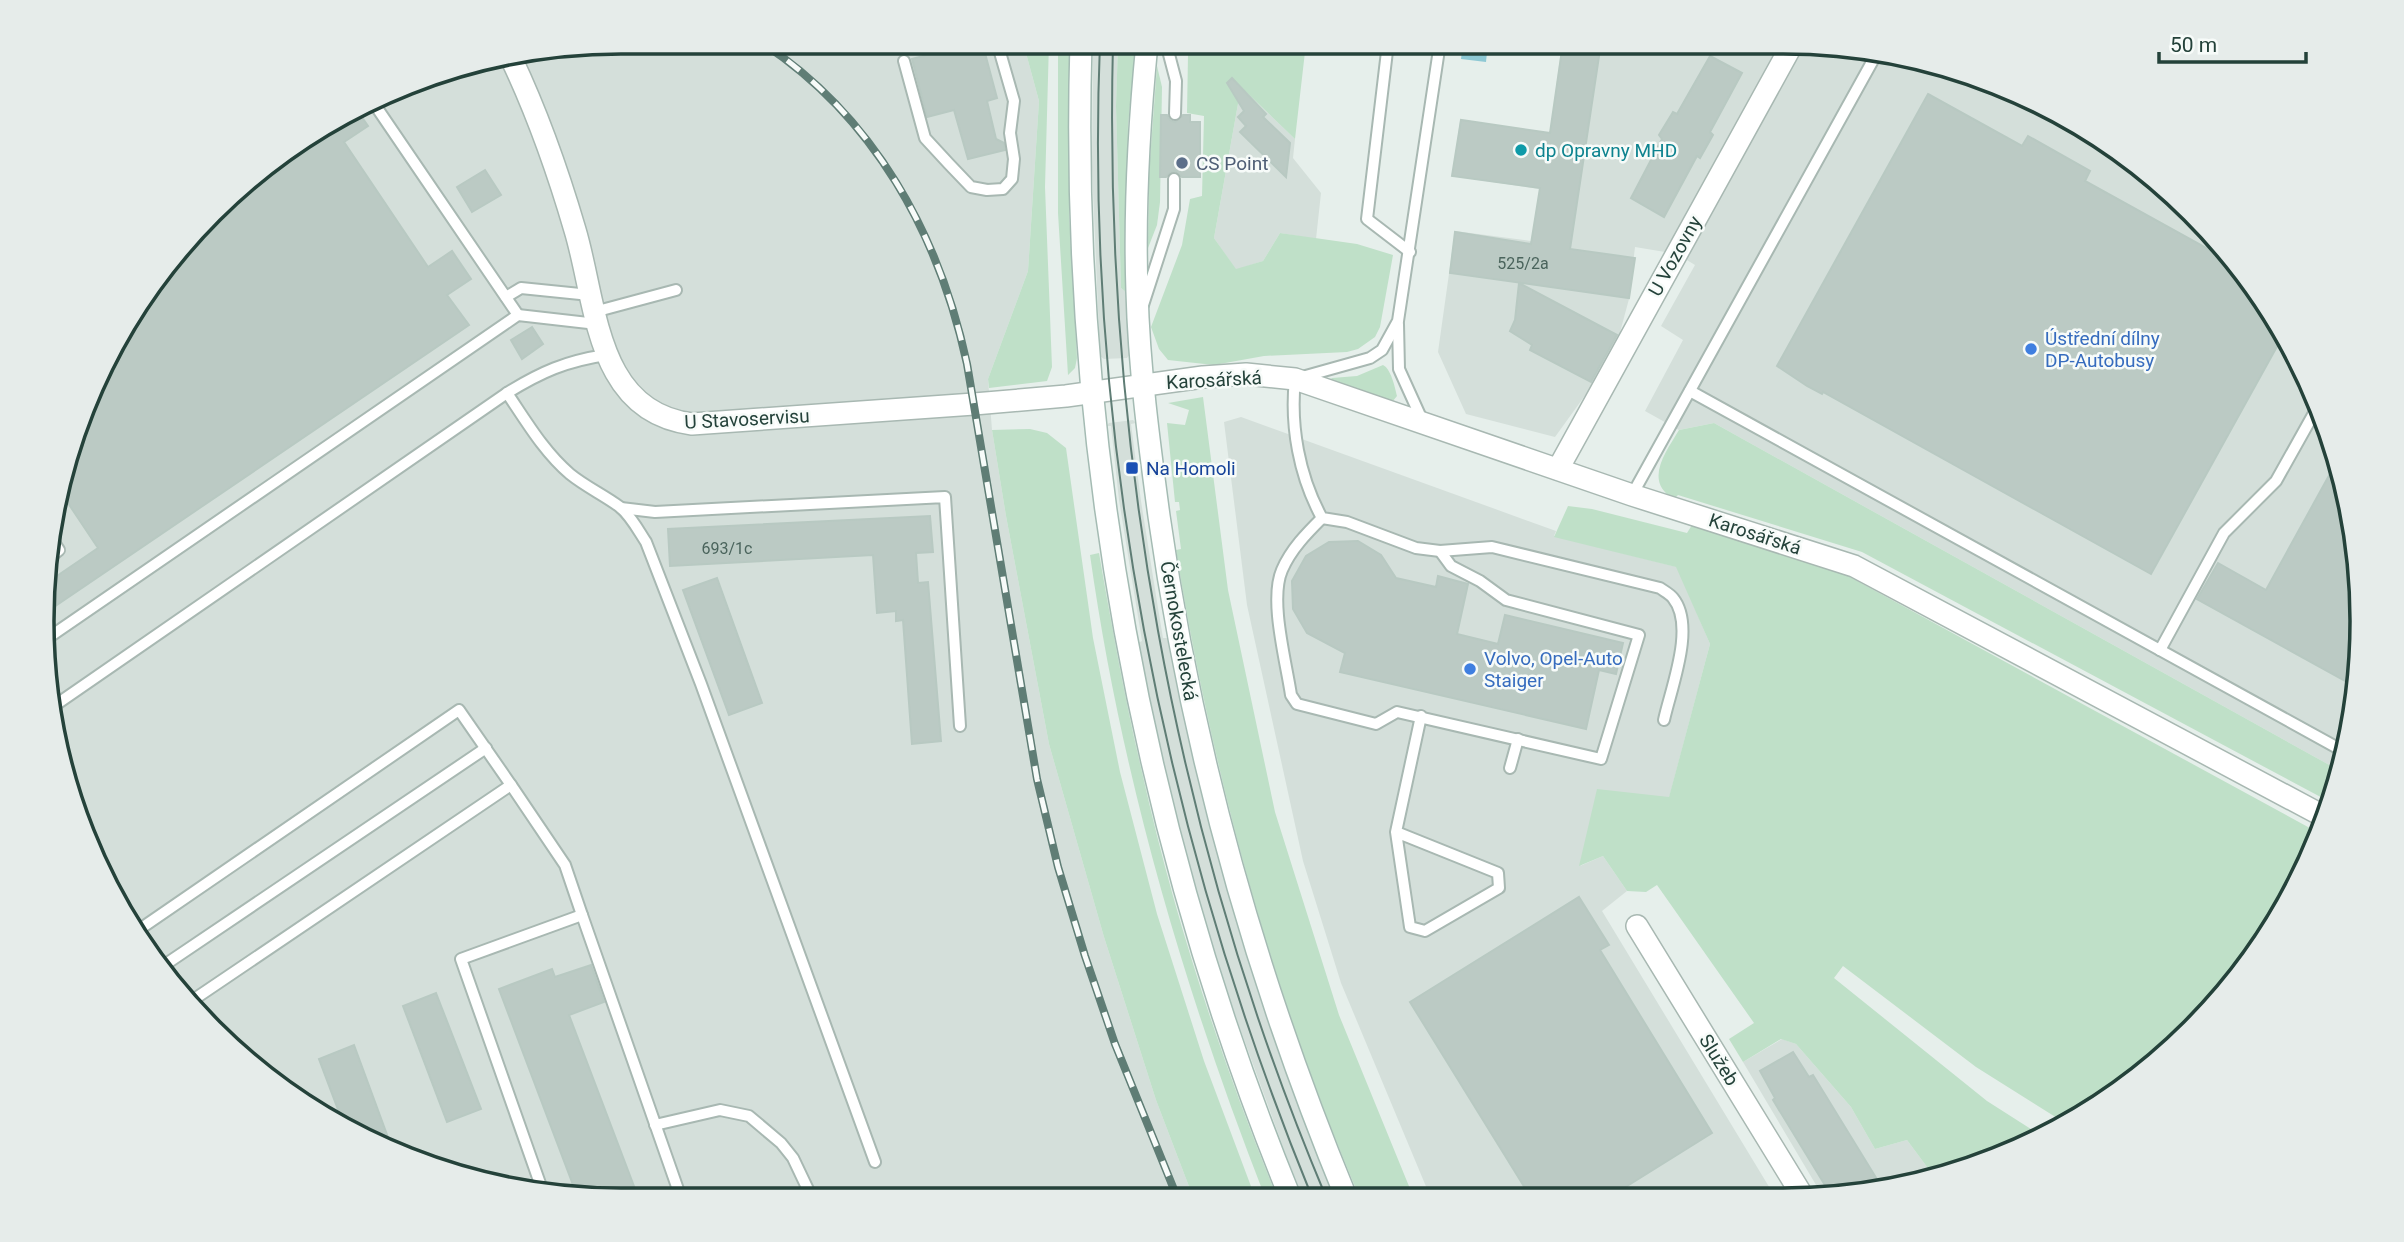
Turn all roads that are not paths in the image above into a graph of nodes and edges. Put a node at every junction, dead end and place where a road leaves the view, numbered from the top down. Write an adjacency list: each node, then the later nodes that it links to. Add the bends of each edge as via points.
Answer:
1 (1000, 54): 8 (lane, via 1014,102 1010,133 1014,159 1012,179 1003,188 987,190 971,187 925,138)
2 (1081, 54): 25 (street, via 1080,190)
3 (1146, 54): 19 (street, Černokostelecká, via 1137,177)
4 (1169, 54): 12 (lane)
5 (1387, 54): 14 (lane, via 1367,219)
6 (1438, 54): 14 (lane)
7 (1787, 54): 29 (street, U Vozovny)
8 (904, 61)
9 (1872, 61): 24 (lane)
10 (514, 64): 17 (street, U Stavoservisu, via 551,156)
11 (378, 109): 16 (lane)
12 (1175, 114)
13 (1174, 179): 19 (lane, via 1174,209)
14 (1410, 252): 20 (lane)
15 (676, 290): 17 (lane)
16 (506, 297): 17 (lane, via 521,288); 18 (lane)
17 (594, 310): 18 (lane); 21 (street, U Stavoservisu)
18 (518, 315): 34 (lane)
19 (1138, 321): 23 (street, Černokostelecká)
20 (1398, 321): 22 (lane, via 1382,350 1370,358); 28 (lane, via 1399,369)
21 (606, 355): 25 (street, U Stavoservisu, via 642,405 673,422 692,424); 26 (lane, via 551,368)
22 (1295, 379): 23 (street, Karosářská, via 1246,374); 28 (street, Karosářská); 32 (lane, via 1294,431 1311,497)
23 (1144, 384): 25 (street, U Stavoservisu); 58 (street, Černokostelecká, via 1171,596 1218,814 1268,986)
24 (1690, 391): 30 (lane); 35 (lane)
25 (1092, 392): 57 (street, via 1124,631 1171,840 1220,1007)
26 (507, 393): 31 (lane, via 545,449 569,473); 36 (lane)
27 (2312, 417): 35 (lane, via 2276,481 2224,533)
28 (1424, 424): 29 (street, Karosářská)
29 (1558, 469): 30 (street, Karosářská)
30 (1632, 495): 45 (street, Karosářská, via 1854,566)
31 (621, 508): 39 (lane, via 655,512 945,497); 53 (lane, via 654,561)
32 (1322, 517): 33 (lane, via 1416,548); 37 (lane, via 1300,540 1282,570 1276,598 1292,695 1297,704 1377,724 1397,712)
33 (1440, 551): 38 (lane, via 1492,547 1660,588 1673,598 1684,635); 40 (lane, via 1451,566 1506,600 1639,635 1601,759)
34 (54, 634)
35 (2160, 650): 41 (lane)
36 (60, 702)
37 (1421, 716): 40 (lane); 46 (lane)
38 (1664, 720)
39 (960, 726)
40 (1518, 739): 43 (lane)
41 (2335, 747)
42 (486, 748): 44 (lane); 48 (lane, via 459,710); 50 (lane)
43 (1510, 768)
44 (511, 785): 47 (lane, via 565,865); 51 (lane)
45 (2316, 812)
46 (1396, 832): 46 (lane, via 1410,926 1425,931 1499,888 1498,873)
47 (582, 915): 52 (lane); 54 (lane, via 461,959)
48 (144, 926)
49 (1637, 926): 59 (street, Služeb)
50 (168, 962)
51 (197, 997)
52 (655, 1125): 55 (lane); 56 (lane, via 720,1110 749,1116 781,1143)
53 (875, 1163)
54 (540, 1182)
55 (677, 1188)
56 (807, 1188)
57 (1287, 1188)
58 (1343, 1188)
59 (1797, 1188)

